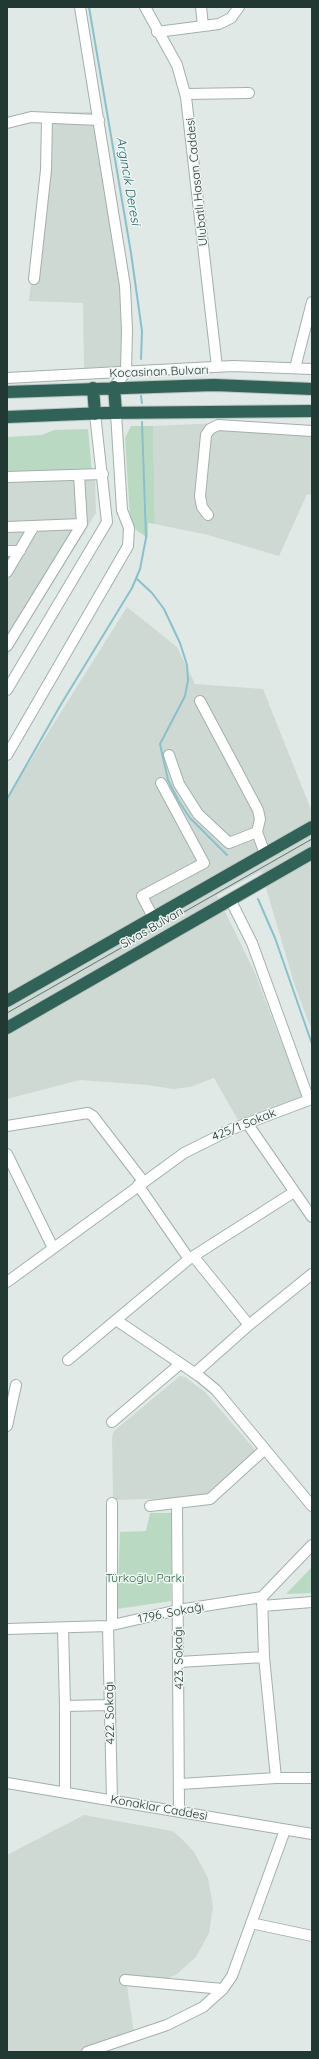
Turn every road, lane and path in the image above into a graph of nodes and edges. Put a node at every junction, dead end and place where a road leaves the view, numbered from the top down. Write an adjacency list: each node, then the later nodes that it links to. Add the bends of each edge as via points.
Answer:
1 (80, 7): 10 (street)
2 (145, 7): 6 (street, Ulubatlı Hasan Caddesi)
3 (201, 7): 5 (street)
4 (239, 7): 5 (street, via 228,21)
5 (203, 26): 6 (street)
6 (157, 32): 8 (street, Ulubatlı Hasan Caddesi, via 177,65)
7 (249, 93): 8 (street)
8 (186, 94): 14 (street, Ulubatlı Hasan Caddesi)
9 (47, 118): 10 (street); 11 (street, via 30,117); 12 (street, via 46,170)
10 (99, 120): 17 (street, via 125,286)
11 (7, 123)
12 (34, 279)
13 (312, 302): 15 (street)
14 (217, 367): 15 (street); 17 (street)
15 (295, 368): 16 (street)
16 (312, 369)
17 (126, 372): 18 (street); 19 (street)
18 (7, 378)
19 (114, 387): 20 (highway, Kocasinan Bulvarı); 21 (highway, Kocasinan Bulvarı, via 214,384); 25 (highway)
20 (94, 388): 22 (highway, Kocasinan Bulvarı); 26 (highway)
21 (312, 389)
22 (7, 392)
23 (311, 411): 24 (highway)
24 (224, 412): 25 (highway); 28 (street)
25 (116, 413): 26 (highway); 34 (street)
26 (95, 414): 27 (highway); 30 (street)
27 (7, 417)
28 (228, 426): 29 (street); 33 (street, via 215,426 206,435 200,496 202,507)
29 (312, 431)
30 (103, 474): 31 (street); 35 (street)
31 (79, 475): 32 (street); 36 (street)
32 (7, 477)
33 (208, 515)
34 (124, 516): 35 (street); 45 (street, via 129,532 126,550)
35 (106, 517): 43 (street, via 107,522)
36 (82, 524): 38 (street); 42 (street)
37 (7, 526): 38 (street)
38 (34, 526): 39 (street)
39 (20, 550): 40 (street); 41 (street)
40 (7, 551)
41 (7, 572)
42 (7, 646)
43 (7, 690)
44 (200, 701): 49 (street, via 258,810 260,819)
45 (7, 755)
46 (169, 755): 49 (street, via 179,784 190,804 229,843)
47 (161, 783): 53 (street, via 204,863 142,896)
48 (312, 827): 51 (highway, Sivas Bulvarı)
49 (257, 832): 51 (street)
50 (312, 853): 52 (highway, Sivas Bulvarı)
51 (265, 854): 53 (highway, Sivas Bulvarı)
52 (230, 899): 57 (highway, Sivas Bulvarı); 58 (street, 425/1 Sokak, via 252,943)
53 (153, 917): 54 (highway, Sivas Bulvarı)
54 (27, 989): 55 (street); 56 (highway, Sivas Bulvarı)
55 (7, 994)
56 (7, 1000)
57 (7, 1028)
58 (310, 1104): 59 (street, 425/1 Sokak)
59 (247, 1123): 62 (street, 425/1 Sokak, via 190,1149); 63 (street)
60 (7, 1126): 62 (street, via 88,1113 93,1116)
61 (7, 1154): 65 (street)
62 (140, 1183): 65 (street, 425/1 Sokak); 66 (street)
63 (294, 1192): 64 (street); 66 (street)
64 (312, 1217)
65 (53, 1248): 68 (street, 425/1 Sokak)
66 (192, 1258): 69 (street); 70 (street)
67 (312, 1274): 70 (street)
68 (7, 1282)
69 (116, 1320): 71 (street); 72 (street)
70 (249, 1325): 73 (street)
71 (68, 1360)
72 (180, 1364): 73 (street); 75 (street)
73 (195, 1373): 77 (street, via 216,1390)
74 (16, 1385): 76 (street)
75 (112, 1422)
76 (7, 1426)
77 (265, 1448): 79 (street, via 210,1499); 81 (street)
78 (112, 1503): 86 (street, 422. Sokağı)
79 (177, 1503): 80 (street); 85 (street, 423. Sokağı)
80 (150, 1506)
81 (312, 1506)
82 (312, 1545): 83 (street)
83 (262, 1601): 84 (street, 1796. Sokağı); 85 (street, 1796. Sokağı); 89 (street)
84 (312, 1602)
85 (178, 1610): 86 (street, 1796. Sokağı); 90 (street, 423. Sokağı)
86 (110, 1626): 87 (street, 1796. Sokağı); 91 (street, 422. Sokağı)
87 (63, 1628): 88 (street, 1796. Sokağı); 92 (street)
88 (7, 1629)
89 (264, 1658): 90 (street); 93 (street)
90 (179, 1662): 96 (street, 423. Sokağı)
91 (110, 1705): 92 (street); 98 (street, 422. Sokağı)
92 (65, 1706): 97 (street)
93 (276, 1778): 94 (street); 96 (street)
94 (312, 1778)
95 (7, 1783): 97 (street, Konaklar Caddesi)
96 (180, 1784): 99 (street, 423. Sokağı)
97 (65, 1793): 98 (street, Konaklar Caddesi)
98 (112, 1800): 99 (street, Konaklar Caddesi)
99 (179, 1812): 100 (street, Konaklar Caddesi)
100 (285, 1830): 101 (street, Konaklar Caddesi); 102 (street)
101 (312, 1834)
102 (251, 1924): 103 (street); 105 (street, via 232,1976)
103 (312, 1936)
104 (125, 1980): 105 (street)
105 (223, 1989): 106 (street, via 203,2007 167,2025)
106 (87, 2052)

